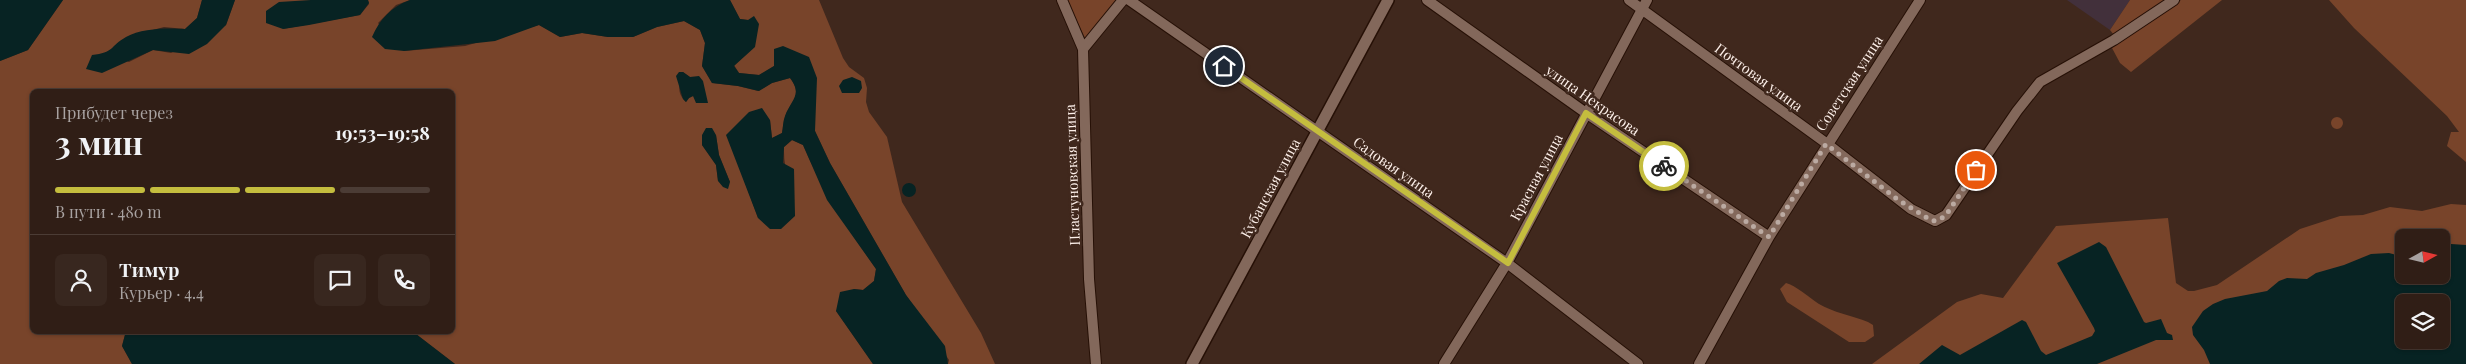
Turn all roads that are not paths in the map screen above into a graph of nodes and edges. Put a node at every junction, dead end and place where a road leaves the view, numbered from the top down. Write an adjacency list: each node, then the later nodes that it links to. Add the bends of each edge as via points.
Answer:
1 (1062, 0): 11 (street)
2 (1123, 0): 11 (street)
3 (1129, 0): 13 (street, Садовая улица)
4 (1388, 0): 13 (street, Кубанская улица)
5 (1427, 0): 12 (street, улица Некрасова)
6 (1629, 0): 10 (street, Почтовая улица)
7 (1647, 0): 10 (street, Красная улица)
8 (1920, 0): 14 (street, Советская улица)
9 (2174, 0): 14 (street, Почтовая улица, via 2114,40 2040,82 2017,110 1946,215 1935,221 1897,199)
10 (1642, 10): 12 (street, Красная улица); 14 (street, Почтовая улица)
11 (1083, 49): 17 (street, Пластуновская улица, via 1089,279)
12 (1586, 113): 15 (street, улица Некрасова); 16 (street, Красная улица)
13 (1318, 131): 16 (street, Садовая улица); 18 (street, Кубанская улица)
14 (1826, 144): 15 (street, Советская улица)
15 (1769, 237): 21 (street, Советская улица)
16 (1508, 263): 19 (street, Красная улица); 20 (street, Садовая улица)
17 (1096, 364)
18 (1192, 364)
19 (1444, 364)
20 (1638, 364)
21 (1699, 364)

